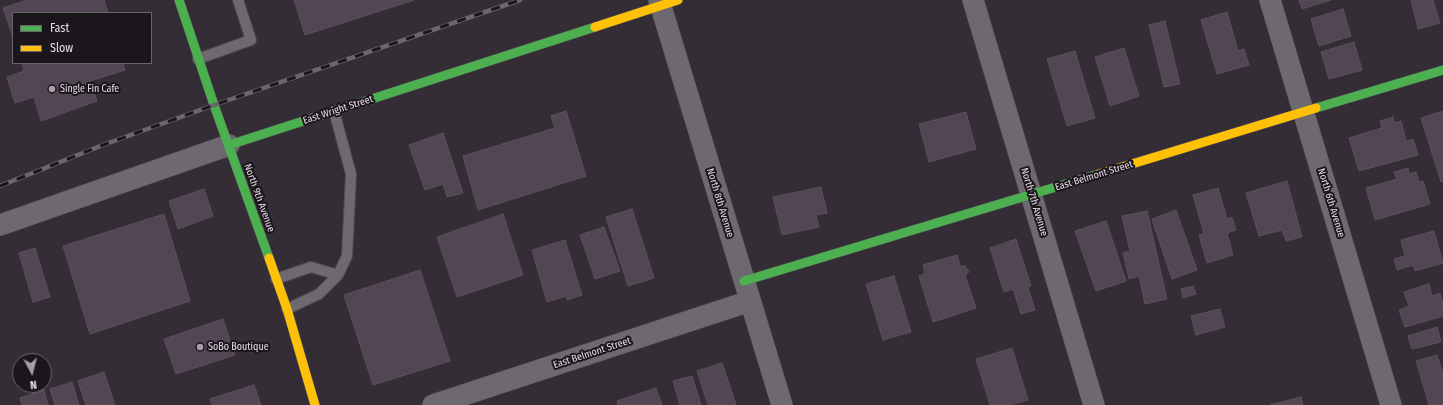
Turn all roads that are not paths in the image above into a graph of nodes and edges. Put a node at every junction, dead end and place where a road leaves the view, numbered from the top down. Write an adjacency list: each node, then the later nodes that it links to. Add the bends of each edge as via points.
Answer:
1 (179, 0): 6 (street, North 9th Avenue)
2 (238, 0): 6 (lane, via 251,40)
3 (973, 0): 11 (street, North 7th Avenue)
4 (1270, 0): 9 (street, North 6th Avenue)
5 (666, 2): 8 (street, East Wright Street); 15 (street, North 8th Avenue)
6 (198, 58): 10 (street, North 9th Avenue)
7 (1443, 70): 9 (street, East Belmont Street)
8 (334, 111): 10 (street, East Wright Street); 13 (lane, via 351,174 347,256)
9 (1304, 112): 11 (street, East Belmont Street); 22 (street, North 6th Avenue)
10 (228, 146): 12 (street, East Wright Street); 14 (street, North 9th Avenue)
11 (1031, 194): 15 (street, East Belmont Street); 21 (street, North 7th Avenue)
12 (0, 225)
13 (338, 275): 14 (lane, via 311,267); 17 (lane, via 319,294)
14 (276, 279): 17 (street, North 9th Avenue)
15 (744, 281): 16 (street, North 8th Avenue)
16 (750, 301): 19 (street, East Belmont Street); 20 (street, North 8th Avenue)
17 (287, 309): 18 (street, North 9th Avenue)
18 (315, 405)
19 (433, 405)
20 (782, 405)
21 (1094, 405)
22 (1391, 405)

